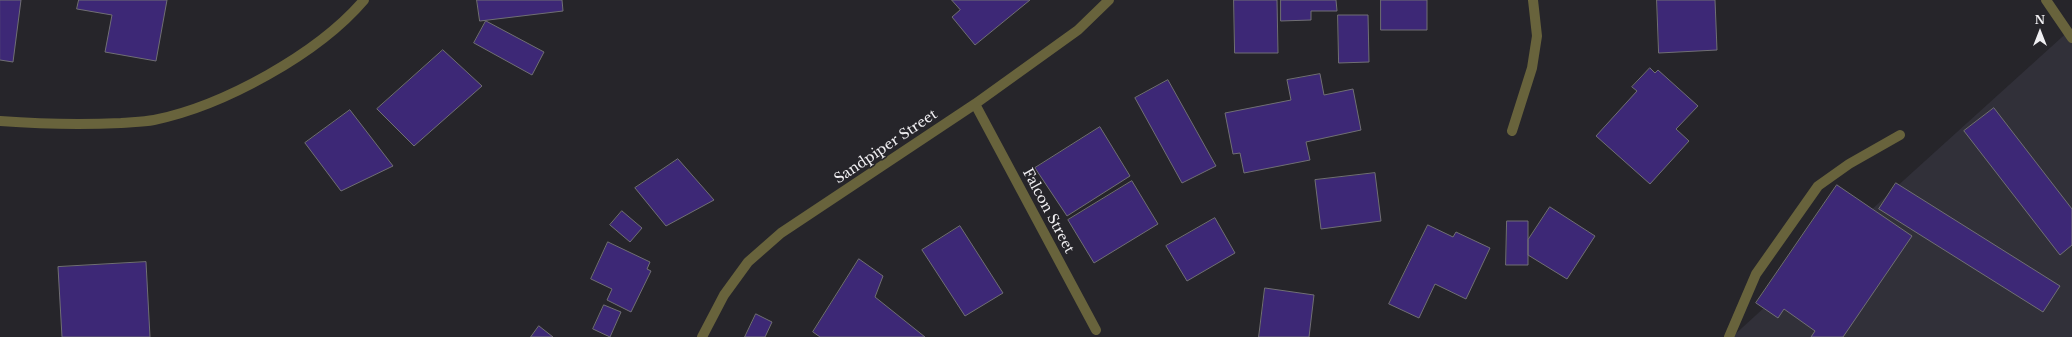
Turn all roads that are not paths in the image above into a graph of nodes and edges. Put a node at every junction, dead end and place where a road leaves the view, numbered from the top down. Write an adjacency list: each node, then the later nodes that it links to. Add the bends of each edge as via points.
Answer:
1 (364, 0): 7 (street, via 318,42 235,91 193,110 153,120 97,124)
2 (1109, 0): 6 (street, Sandpiper Street, via 1078,30)
3 (1532, 0): 8 (street, via 1537,36 1532,68)
4 (2046, 0): 5 (street)
5 (2072, 38)
6 (975, 104): 10 (street, Falcon Street); 11 (street, Sandpiper Street, via 781,233 748,262 724,295)
7 (0, 121)
8 (1512, 131)
9 (1900, 134): 12 (street, via 1818,186 1756,274)
10 (1096, 330)
11 (702, 337)
12 (1729, 337)

